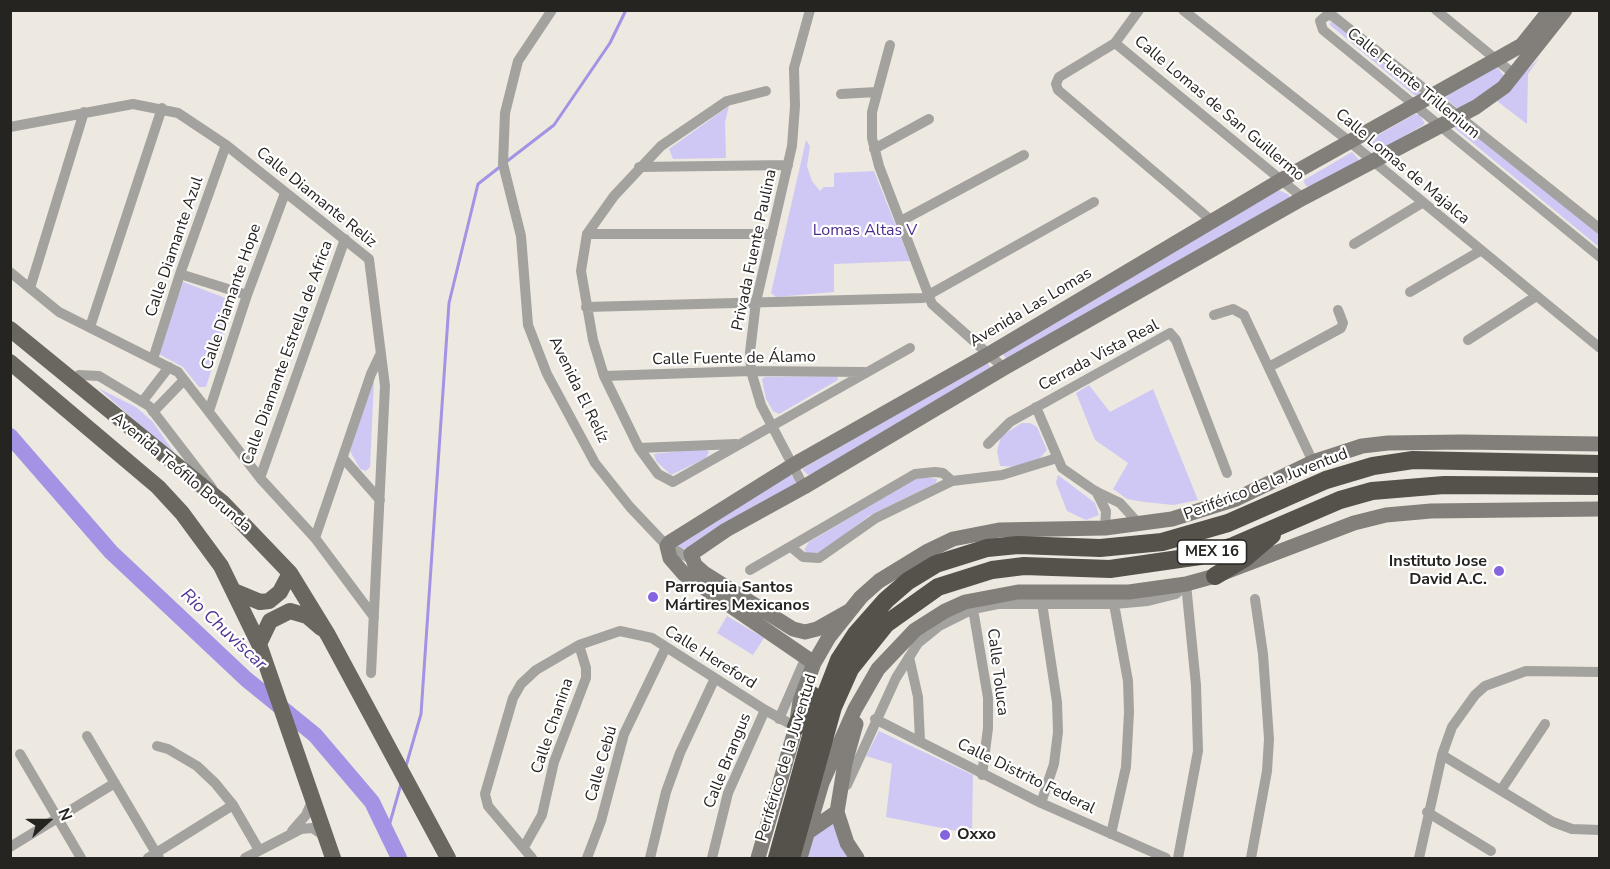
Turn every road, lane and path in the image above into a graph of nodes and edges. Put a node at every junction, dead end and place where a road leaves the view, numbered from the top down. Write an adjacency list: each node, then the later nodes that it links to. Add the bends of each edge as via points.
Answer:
1 (552, 10): 99 (street, Avenida El Relíz, via 518,62 506,113 503,164 521,236 528,325 547,374 595,464)
2 (810, 10): 27 (street, Privada Fuente Paulina, via 794,68 794,127)
3 (1139, 10): 7 (street)
4 (1183, 10): 22 (street, Calle Lomas de Majalca)
5 (1436, 10): 9 (street)
6 (1554, 12): 9 (main road, Avenida Las Lomas, via 1522,45); 10 (main road)
7 (1115, 43): 29 (street, Calle Lomas de San Guillermo); 35 (street, via 1063,74 1056,84 1060,94)
8 (890, 45): 12 (street)
9 (1496, 60): 10 (street); 14 (main road, Avenida Las Lomas)
10 (1515, 75): 18 (main road, via 1494,95)
11 (766, 91): 28 (street, via 735,97 714,108)
12 (876, 92): 13 (street); 24 (street, via 871,127)
13 (841, 94)
14 (1432, 95): 15 (main road, Avenida Las Lomas); 15 (street, Calle Fuente Trillenium, via 1333,16 1324,16 1320,21 1323,30); 18 (street, Calle Fuente Trillenium)
15 (1416, 104): 20 (street, Calle Fuente Trillenium); 22 (main road, Avenida Las Lomas)
16 (162, 108): 17 (street, Calle Diamante Reliz, via 133,104); 23 (street, Calle Diamante Reliz, via 178,113); 54 (street)
17 (84, 112): 21 (street, Calle Diamante Reliz); 45 (street)
18 (1459, 115): 20 (main road); 36 (street, Calle Fuente Trillenium)
19 (929, 119): 24 (street)
20 (1439, 124): 26 (main road); 42 (street, Calle Fuente Trillenium)
21 (10, 127)
22 (1350, 142): 26 (street, Calle Lomas de Majalca); 29 (main road, Avenida Las Lomas)
23 (226, 145): 30 (street, Calle Diamante Reliz); 44 (street, Calle Diamante Azul)
24 (874, 149): 34 (street)
25 (1024, 154): 34 (street)
26 (1372, 160): 31 (main road); 33 (street, Calle Lomas de Majalca)
27 (788, 165): 28 (street); 38 (street, Privada Fuente Paulina)
28 (639, 167): 37 (street)
29 (1283, 179): 31 (street, Calle Lomas de San Guillermo); 35 (main road, Avenida Las Lomas)
30 (285, 193): 39 (street, Calle Diamante Reliz); 47 (street, Calle Diamante Hope)
31 (1303, 198): 65 (main road)
32 (1094, 202): 48 (street)
33 (1422, 203): 40 (street); 41 (street, Calle Lomas de Majalca)
34 (901, 221): 48 (street)
35 (1212, 221): 60 (main road, Avenida Las Lomas)
36 (1599, 229)
37 (587, 234): 38 (street); 51 (street, via 581,271)
38 (772, 234): 50 (street, Privada Fuente Paulina)
39 (345, 239): 59 (street, Calle Diamante Reliz, via 362,251 371,264); 87 (street, Calle Diamante Estrella de Africa)
40 (1354, 244)
41 (1480, 251): 46 (street); 49 (street, Calle Lomas de Majalca)
42 (1599, 257)
43 (10, 273): 45 (street)
44 (180, 274): 47 (street); 61 (street, Calle Diamante Azul)
45 (30, 288): 54 (street, via 59,312)
46 (1410, 292)
47 (247, 295): 73 (street, Calle Diamante Hope)
48 (928, 296): 50 (street); 60 (street, via 935,308)
49 (1536, 297): 56 (street); 58 (street, Calle Lomas de Majalca)
50 (756, 302): 51 (street); 66 (street, Privada Fuente Paulina)
51 (586, 307): 68 (street)
52 (1338, 310): 64 (street, via 1341,328)
53 (1214, 315): 64 (street, via 1233,309 1241,312)
54 (90, 327): 61 (street)
55 (10, 329): 70 (main road, Avenida Teófilo Borunda)
56 (1468, 340)
57 (910, 348): 67 (street)
58 (1599, 348)
59 (381, 352): 81 (street); 92 (street, Calle Diamante Reliz, via 385,386)
60 (989, 354): 65 (street); 85 (main road, Avenida Las Lomas)
61 (153, 359): 63 (street)
62 (10, 362): 74 (main road, Avenida Teófilo Borunda)
63 (169, 367): 69 (street); 71 (street)
64 (1269, 367): 83 (street)
65 (1005, 368): 90 (main road)
66 (751, 371): 67 (street, Calle Fuente de Álamo); 68 (street, Calle Fuente de Álamo); 76 (street, Privada Fuente Paulina)
67 (865, 372): 76 (street)
68 (604, 376): 80 (street)
69 (183, 380): 73 (street); 75 (street)
70 (72, 381): 71 (street, via 79,375 99,376); 74 (main road); 93 (main road, Avenida Teófilo Borunda)
71 (142, 402): 75 (street)
72 (1036, 407): 78 (street, Cerrada Vista Real, via 1010,422); 82 (street, Cerrada Vista Real); 86 (street, Cerrada Vista Real, via 1170,333)
73 (209, 411): 87 (street)
74 (71, 412): 106 (main road, Avenida Teófilo Borunda, via 133,464 182,513)
75 (153, 412): 93 (street)
76 (772, 425): 77 (street); 85 (street, Privada Fuente Paulina)
77 (740, 443): 80 (street); 80 (street, via 673,482 658,474)
78 (988, 444)
79 (1599, 444): 83 (main road, via 1388,442)
80 (639, 448)
81 (343, 458): 92 (street); 98 (street)
82 (1057, 458): 88 (street, via 1017,472); 91 (street, Cerrada Vista Real, via 1069,473)
83 (1313, 462): 96 (main road, via 1216,506)
84 (1599, 464): 108 (highway, Periférico de la Juventud / MEX 16, via 1413,460 1373,466 1326,480 1227,523 1162,542 1100,548 1018,545 963,554 936,564)
85 (793, 465): 90 (street, Privada Fuente Paulina); 99 (main road, Avenida Las Lomas, via 682,531)
86 (1227, 473)
87 (260, 478): 98 (street)
88 (952, 481): 100 (street, via 943,473 915,474); 100 (street, via 876,518 819,558 802,557)
89 (1599, 486): 95 (highway, Periférico de la Juventud / MEX 16, via 1405,486 1340,500)
90 (804, 487): 101 (main road, via 695,549)
91 (1095, 491): 96 (street, Cerrada Vista Real, via 1126,507); 97 (street, via 1106,511)
92 (380, 500): 114 (street, Calle Diamante Reliz)
93 (223, 503): 103 (main road, Avenida Teófilo Borunda)
94 (1599, 509): 104 (main road, via 1386,515 1354,523)
95 (1284, 524): 104 (highway, via 1245,558); 111 (highway, Periférico de la Juventud / MEX 16, via 1233,546 1170,562 1110,569 1024,566 992,570 938,587)
96 (1140, 525): 97 (main road)
97 (1105, 528): 113 (main road, via 999,530 953,539 903,564)
98 (315, 538): 114 (street)
99 (668, 546): 101 (street); 120 (main road, Avenida El Relíz, via 670,558 684,574)
100 (792, 547): 102 (street)
101 (691, 559): 113 (main road, via 704,573 793,629 818,629)
102 (750, 570)
103 (290, 573): 106 (main road, via 280,592 269,601 260,602); 115 (main road, Avenida Teófilo Borunda)
104 (1215, 576): 105 (main road)
105 (1186, 584): 110 (street, via 1181,592 1170,597); 125 (main road, via 1129,592 1010,592 965,602 915,630 887,658); 170 (street, via 1198,751)
106 (236, 592): 116 (main road, Avenida Teófilo Borunda)
107 (1255, 599): 171 (street, via 1269,739)
108 (886, 600): 121 (highway, Periférico de la Juventud / MEX 16, via 856,634); 130 (highway, via 868,608 834,649)
109 (1042, 603): 110 (street); 112 (street); 141 (street, via 1058,732 1054,764)
110 (1114, 604): 149 (street, via 1128,681 1129,712 1126,767)
111 (905, 608): 121 (highway, Periférico de la Juventud / MEX 16); 138 (highway, via 850,692 831,743)
112 (973, 609): 119 (street, via 939,626 918,643); 136 (street, Calle Toluca, via 988,698)
113 (849, 611): 120 (main road)
114 (374, 617): 123 (street, Calle Diamante Reliz)
115 (328, 635): 116 (main road, via 307,616 290,611 270,621); 159 (main road, Avenida Teófilo Borunda)
116 (259, 644): 140 (main road, Avenida Teófilo Borunda)
117 (579, 645): 118 (street, Calle Hereford, via 626,631 652,638); 152 (street, Calle Chanina, via 586,678 554,762 542,815); 152 (street, Calle Hereford, via 536,670 521,684 513,698 485,797 488,806)
118 (666, 647): 124 (street, Calle Hereford); 161 (street, Calle Cebú, via 624,734)
119 (909, 657): 128 (street); 132 (street, via 918,697)
120 (810, 660): 127 (street); 130 (main road)
121 (845, 665): 165 (highway, Periférico de la Juventud / MEX 16, via 814,722); 166 (highway, Periférico de la Juventud / MEX 16)
122 (1599, 672): 135 (street, via 1526,671 1485,686 1460,712)
123 (370, 673)
124 (715, 678): 126 (street, Calle Hereford); 162 (street, via 680,753)
125 (867, 687): 138 (main road); 143 (main road, via 845,763)
126 (765, 710): 127 (street, Calle Hereford); 163 (street, Calle Brangus, via 728,793)
127 (779, 719): 130 (street, Calle Hereford)
128 (875, 719): 132 (street, Calle Distrito Federal); 143 (street)
129 (1545, 723): 139 (street)
130 (796, 727): 164 (main road)
131 (87, 736): 137 (street)
132 (920, 741): 136 (street, Calle Distrito Federal)
133 (157, 746): 142 (street, via 196,766)
134 (20, 754): 145 (street)
135 (1442, 755): 139 (street); 144 (street)
136 (982, 775): 141 (street, Calle Distrito Federal)
137 (115, 783): 145 (street); 155 (street)
138 (822, 783): 147 (main road)
139 (1501, 790): 146 (street, via 1553,822 1572,829)
140 (313, 798): 148 (street, via 306,815); 150 (main road, Avenida Teófilo Borunda)
141 (1041, 803): 149 (street, Calle Distrito Federal)
142 (233, 805): 153 (street); 155 (street)
143 (837, 812): 147 (main road); 168 (main road, via 847,843)
144 (1428, 812): 154 (street); 172 (street)
145 (56, 817): 151 (street); 156 (street)
146 (1599, 830)
147 (808, 832): 167 (main road)
148 (290, 833): 150 (street, via 307,828); 153 (street)
149 (1111, 834): 169 (street, Calle Distrito Federal)
150 (326, 836): 158 (main road, Avenida Teófilo Borunda)
151 (10, 847)
152 (524, 847): 160 (street)
153 (259, 850): 157 (street)
154 (1491, 851)
155 (154, 857)
156 (81, 858)
157 (245, 858)
158 (333, 858)
159 (448, 858)
160 (532, 858)
161 (587, 858)
162 (650, 858)
163 (712, 858)
164 (758, 858)
165 (777, 858)
166 (791, 858)
167 (800, 858)
168 (857, 858)
169 (1166, 858)
170 (1178, 858)
171 (1251, 858)
172 (1419, 858)

